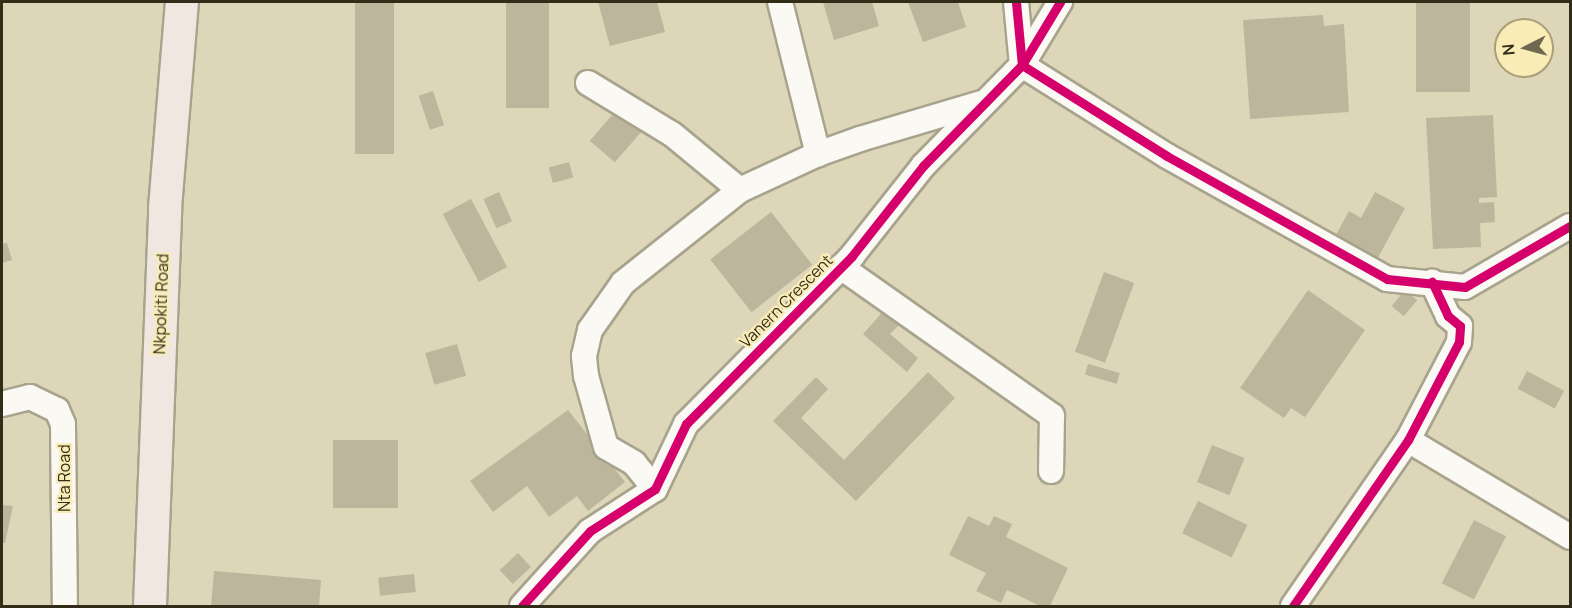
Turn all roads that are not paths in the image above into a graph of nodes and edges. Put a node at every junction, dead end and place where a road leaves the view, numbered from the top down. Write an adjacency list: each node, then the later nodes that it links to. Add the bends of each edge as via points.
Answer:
1 (182, 2): 21 (main road, Nkpokiti Road, via 165,208)
2 (780, 2): 8 (street)
3 (1016, 2): 5 (street)
4 (1060, 2): 5 (street, Vanern Crescent)
5 (1022, 65): 7 (street, Vanern Crescent); 12 (street, via 1177,162 1387,279)
6 (588, 83): 9 (street, via 672,134)
7 (987, 102): 8 (street); 11 (street, Vanern Crescent, via 923,166)
8 (818, 154): 9 (street)
9 (740, 190): 18 (street, via 624,283 591,330 584,356 586,376 606,447 634,463)
10 (1570, 226): 12 (street, via 1465,287)
11 (841, 267): 17 (street, via 1052,416); 18 (street, Vanern Crescent, via 686,424)
12 (1432, 282): 16 (street, via 1448,316 1460,326 1459,342)
13 (2, 391): 14 (street, Nta Road)
14 (30, 397): 15 (street); 20 (street, Nta Road, via 50,404 63,424)
15 (2, 404)
16 (1408, 440): 19 (street); 23 (street)
17 (1051, 471)
18 (655, 489): 22 (street, via 590,531)
19 (1570, 537)
20 (64, 606)
21 (150, 606)
22 (522, 606)
23 (1293, 606)

